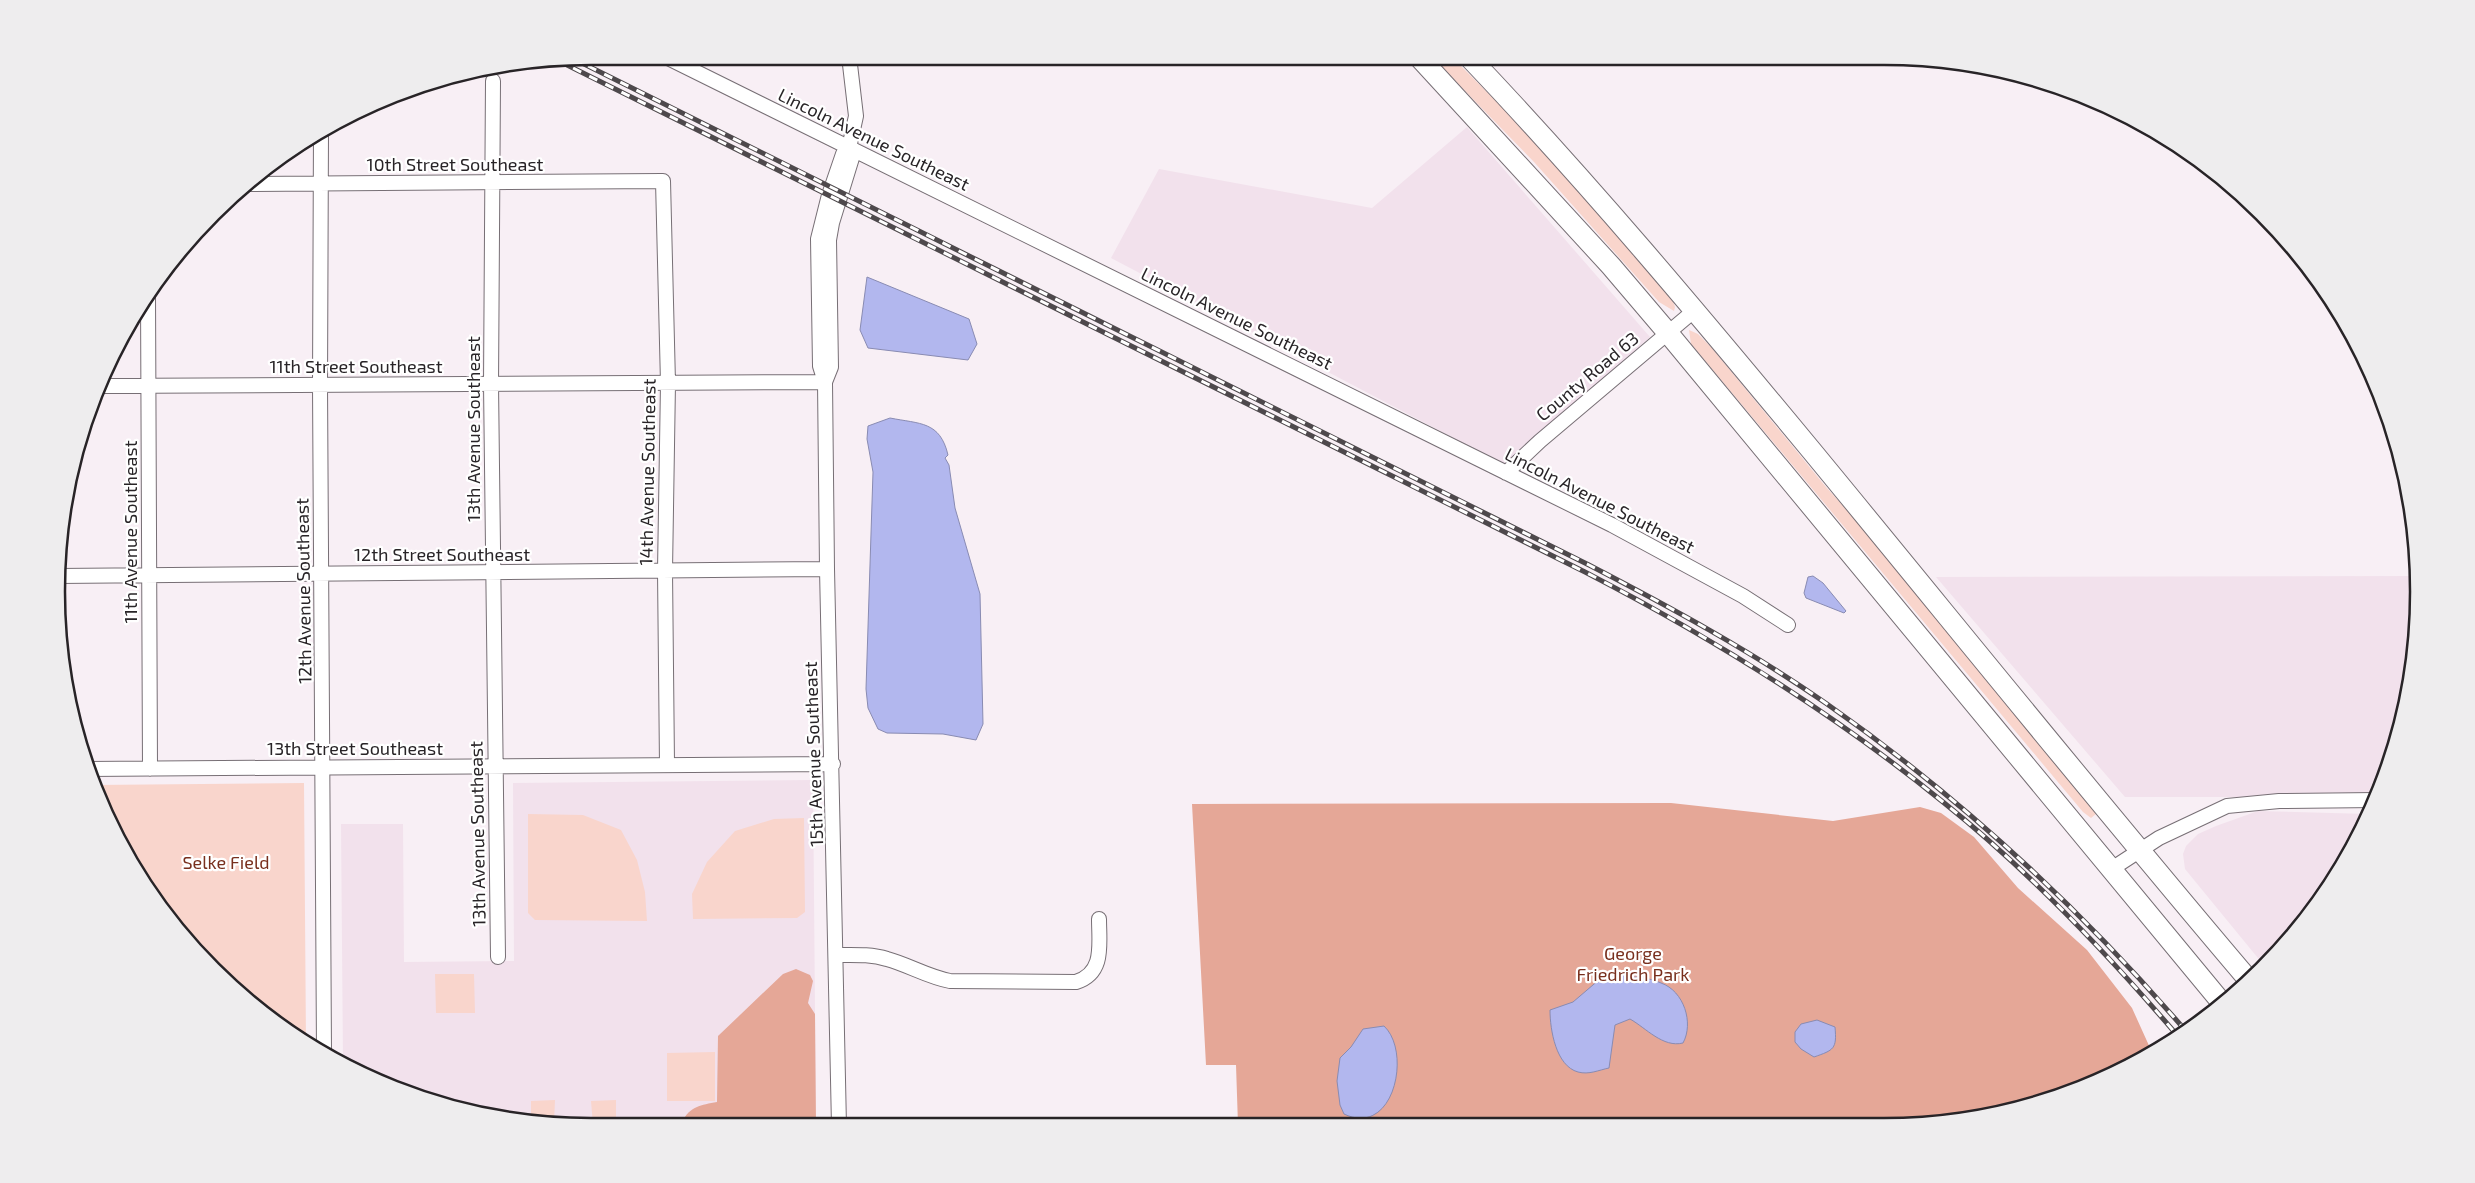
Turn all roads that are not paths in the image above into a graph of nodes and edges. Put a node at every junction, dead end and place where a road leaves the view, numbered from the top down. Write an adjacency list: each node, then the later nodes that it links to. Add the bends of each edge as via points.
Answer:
1 (682, 65): 7 (street, Lincoln Avenue Southeast)
2 (850, 65): 7 (street, 15th Avenue Southeast, via 856,116)
3 (1426, 65): 14 (highway)
4 (1476, 65): 13 (highway)
5 (493, 81): 9 (street, 13th Avenue Southeast)
6 (321, 140): 11 (street, 12th Avenue Southeast)
7 (849, 148): 15 (street, 15th Avenue Southeast, via 852,158 829,240 830,367); 21 (street, Lincoln Avenue Southeast)
8 (663, 182): 9 (street, 10th Street Southeast); 16 (street, 14th Avenue Southeast)
9 (493, 183): 11 (street, 10th Street Southeast); 17 (street, 13th Avenue Southeast)
10 (259, 184): 11 (street, 10th Street Southeast)
11 (322, 184): 18 (street, 12th Avenue Southeast)
12 (148, 309): 20 (street, 11th Avenue Southeast)
13 (1695, 310): 14 (street, County Road 63); 36 (highway)
14 (1668, 333): 21 (street, County Road 63); 37 (highway)
15 (825, 382): 16 (street, 11th Street Southeast); 22 (street, 15th Avenue Southeast)
16 (668, 383): 17 (street, 11th Street Southeast); 23 (street, 14th Avenue Southeast)
17 (491, 384): 18 (street, 11th Street Southeast); 24 (street, 13th Avenue Southeast)
18 (320, 385): 20 (street, 11th Street Southeast); 25 (street, 12th Avenue Southeast)
19 (107, 386): 20 (street, 11th Street Southeast)
20 (148, 386): 26 (street, 11th Avenue Southeast)
21 (1506, 473): 28 (street, Lincoln Avenue Southeast, via 1651,545)
22 (827, 569): 23 (street, 12th Street Southeast); 30 (street, 15th Avenue Southeast)
23 (665, 571): 24 (street, 12th Street Southeast); 29 (street, 14th Avenue Southeast)
24 (492, 572): 25 (street, 12th Street Southeast); 31 (street, 13th Avenue Southeast)
25 (321, 574): 26 (street, 12th Street Southeast); 32 (street, 12th Avenue Southeast)
26 (149, 575): 27 (street, 12th Street Southeast); 34 (street, 11th Avenue Southeast)
27 (65, 576)
28 (1788, 625)
29 (667, 764): 30 (street, 13th Street Southeast); 31 (street, 13th Street Southeast)
30 (832, 764): 39 (street, 15th Avenue Southeast)
31 (495, 766): 32 (street, 13th Street Southeast); 40 (street, 13th Avenue Southeast)
32 (324, 767): 34 (street, 13th Street Southeast); 43 (street, 12th Avenue Southeast)
33 (96, 769): 34 (street, 13th Street Southeast)
34 (150, 769)
35 (2367, 800): 36 (street, via 2279,800 2227,806)
36 (2139, 851): 37 (street); 41 (highway)
37 (2110, 870): 42 (highway)
38 (1099, 919): 39 (street, via 1098,964 1092,975 1076,982 950,981 885,959)
39 (837, 955): 44 (street, 15th Avenue Southeast)
40 (498, 957)
41 (2244, 975)
42 (2218, 998)
43 (324, 1045)
44 (839, 1118)

